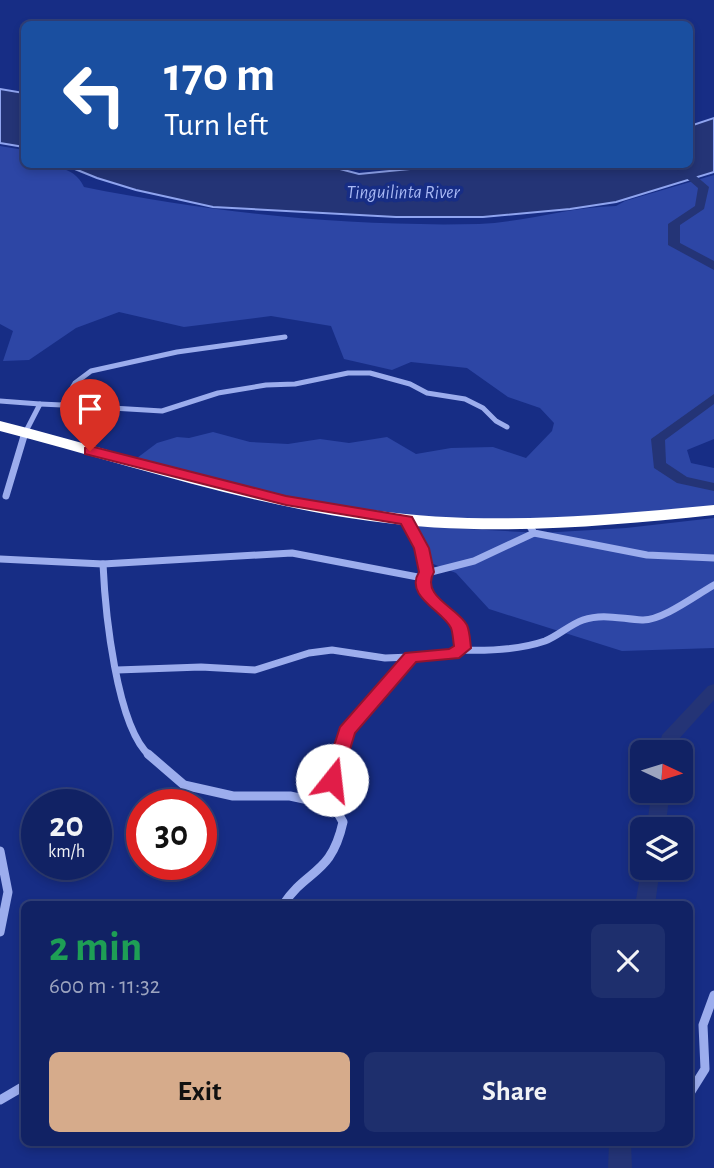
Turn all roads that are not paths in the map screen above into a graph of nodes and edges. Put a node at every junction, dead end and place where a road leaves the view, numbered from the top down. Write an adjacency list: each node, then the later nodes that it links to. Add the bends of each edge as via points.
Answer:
1 (285, 337): 4 (street, via 177,352 91,372 75,383)
2 (0, 401): 3 (street)
3 (40, 404): 4 (street); 7 (street)
4 (62, 405): 6 (street, via 162,411 218,393 370,373 427,393 465,399)
5 (0, 426): 7 (highway)
6 (507, 427)
7 (25, 432): 8 (street); 10 (highway, via 261,495)
8 (6, 496)
9 (714, 510): 11 (highway)
10 (407, 520): 11 (highway); 15 (street, via 421,548)
11 (531, 529): 12 (street, via 647,555); 15 (street, via 474,561)
12 (714, 558)
13 (0, 559): 14 (street)
14 (103, 564): 15 (street, via 292,553); 19 (street, via 106,620)
15 (425, 575): 17 (street, via 428,596 459,626 463,648)
16 (714, 585): 17 (street, via 657,617 593,618 544,641 483,651)
17 (459, 650): 18 (street)
18 (411, 657): 19 (street, via 332,650 255,670); 20 (street, via 346,731 332,780)
19 (117, 670): 20 (street, via 134,735 143,750 184,785 233,796 290,796)
20 (332, 805): 22 (street, via 343,822 336,850)
21 (0, 851): 23 (street, via 8,892)
22 (285, 901)
23 (0, 932)
24 (714, 995): 26 (street, via 703,1025 705,1069)
25 (21, 1088): 27 (street)
26 (693, 1088)
27 (0, 1100)

